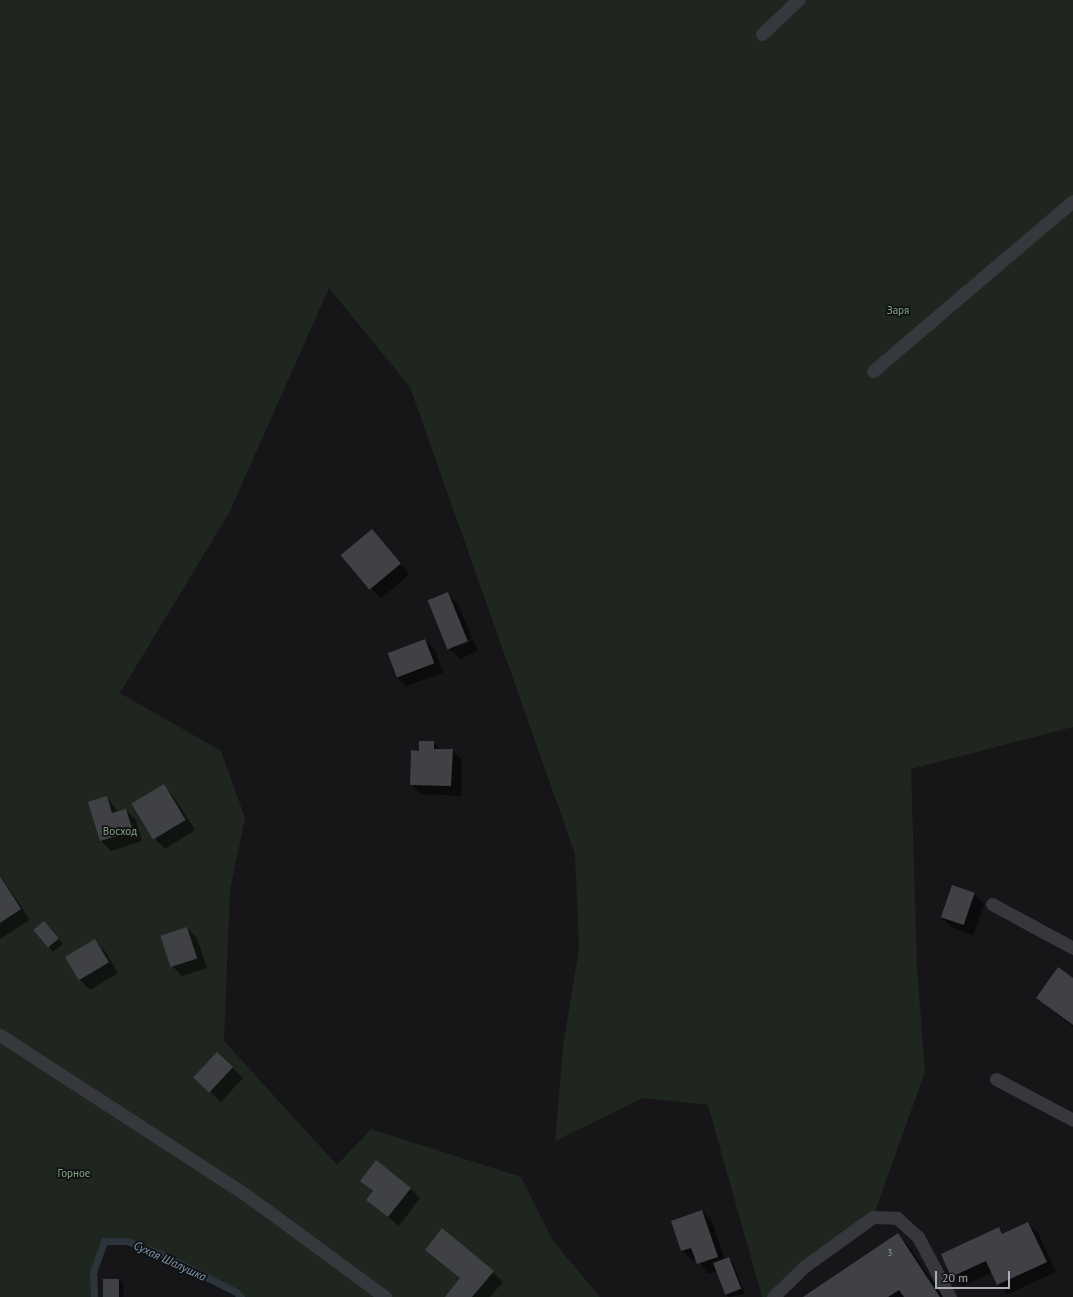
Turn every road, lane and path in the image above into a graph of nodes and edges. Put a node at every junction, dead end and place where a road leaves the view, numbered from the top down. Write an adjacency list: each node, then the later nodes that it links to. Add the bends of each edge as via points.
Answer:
1 (798, 0): 2 (lane)
2 (762, 34)
3 (1073, 202): 4 (lane)
4 (873, 372)
5 (992, 904): 6 (lane)
6 (1073, 948)
7 (0, 1035): 10 (lane, via 249,1197)
8 (996, 1079): 9 (lane)
9 (1073, 1120)
10 (385, 1297)
11 (773, 1297): 12 (lane, via 805,1266 873,1217 897,1218 918,1237)
12 (950, 1297)

